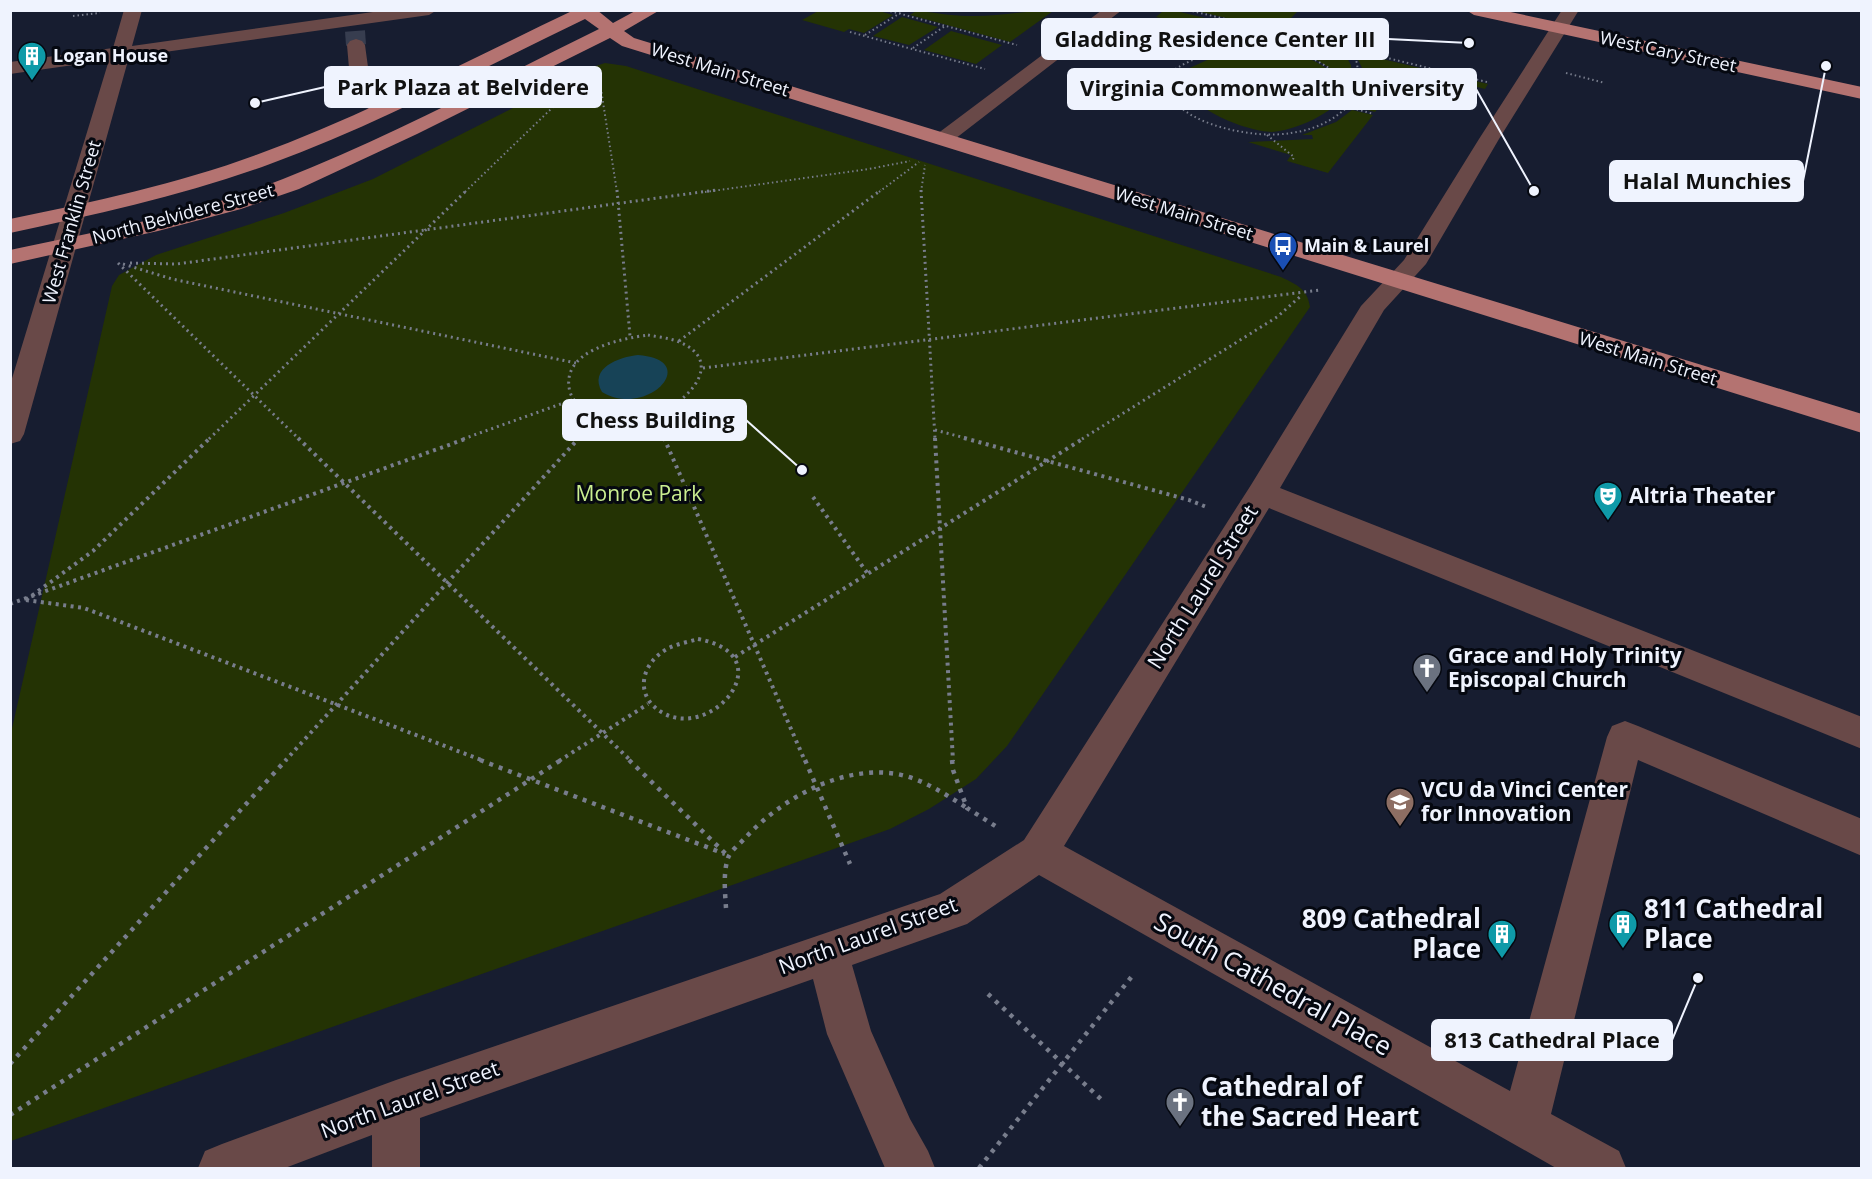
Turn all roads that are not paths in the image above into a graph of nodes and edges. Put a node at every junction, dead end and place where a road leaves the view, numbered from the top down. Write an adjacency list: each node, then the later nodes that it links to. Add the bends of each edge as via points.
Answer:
1 (133, 10): 10 (street, West Franklin Street)
2 (429, 10): 9 (street)
3 (652, 10): 8 (main road, North Belvidere Street)
4 (1114, 10): 14 (street)
5 (1474, 10): 7 (main road, West Cary Street)
6 (586, 11): 8 (main road, West Main Street); 13 (main road, North Belvidere Street)
7 (1566, 20): 12 (main road, West Cary Street); 19 (street, North Laurel Street, via 1498,123 1414,264)
8 (610, 31): 14 (main road, West Main Street, via 628,42); 17 (main road, North Belvidere Street, via 291,184 233,204)
9 (355, 32): 10 (street); 13 (street, via 361,91)
10 (121, 52): 11 (street); 15 (street, West Franklin Street)
11 (10, 68)
12 (1862, 93)
13 (380, 110): 15 (main road, North Belvidere Street, via 295,148 212,177)
14 (944, 138): 19 (main road, West Main Street)
15 (75, 212): 16 (main road, North Belvidere Street); 17 (street, West Franklin Street)
16 (10, 226)
17 (66, 245): 18 (main road, North Belvidere Street); 21 (street, West Franklin Street)
18 (10, 257)
19 (1397, 281): 20 (main road, West Main Street); 22 (street, North Laurel Street, via 1374,306)
20 (1862, 424)
21 (10, 434)
22 (1262, 493): 23 (street); 25 (street, North Laurel Street)
23 (1862, 733)
24 (1862, 838): 28 (street, via 1625,737)
25 (1038, 853): 26 (street, North Laurel Street, via 952,910); 28 (street, South Cathedral Place)
26 (827, 952): 27 (street, North Laurel Street); 31 (street, via 849,1034)
27 (396, 1104): 29 (street, North Laurel Street); 30 (street)
28 (1525, 1125): 32 (street, South Cathedral Place)
29 (222, 1168)
30 (396, 1168)
31 (911, 1168)
32 (1602, 1168)

